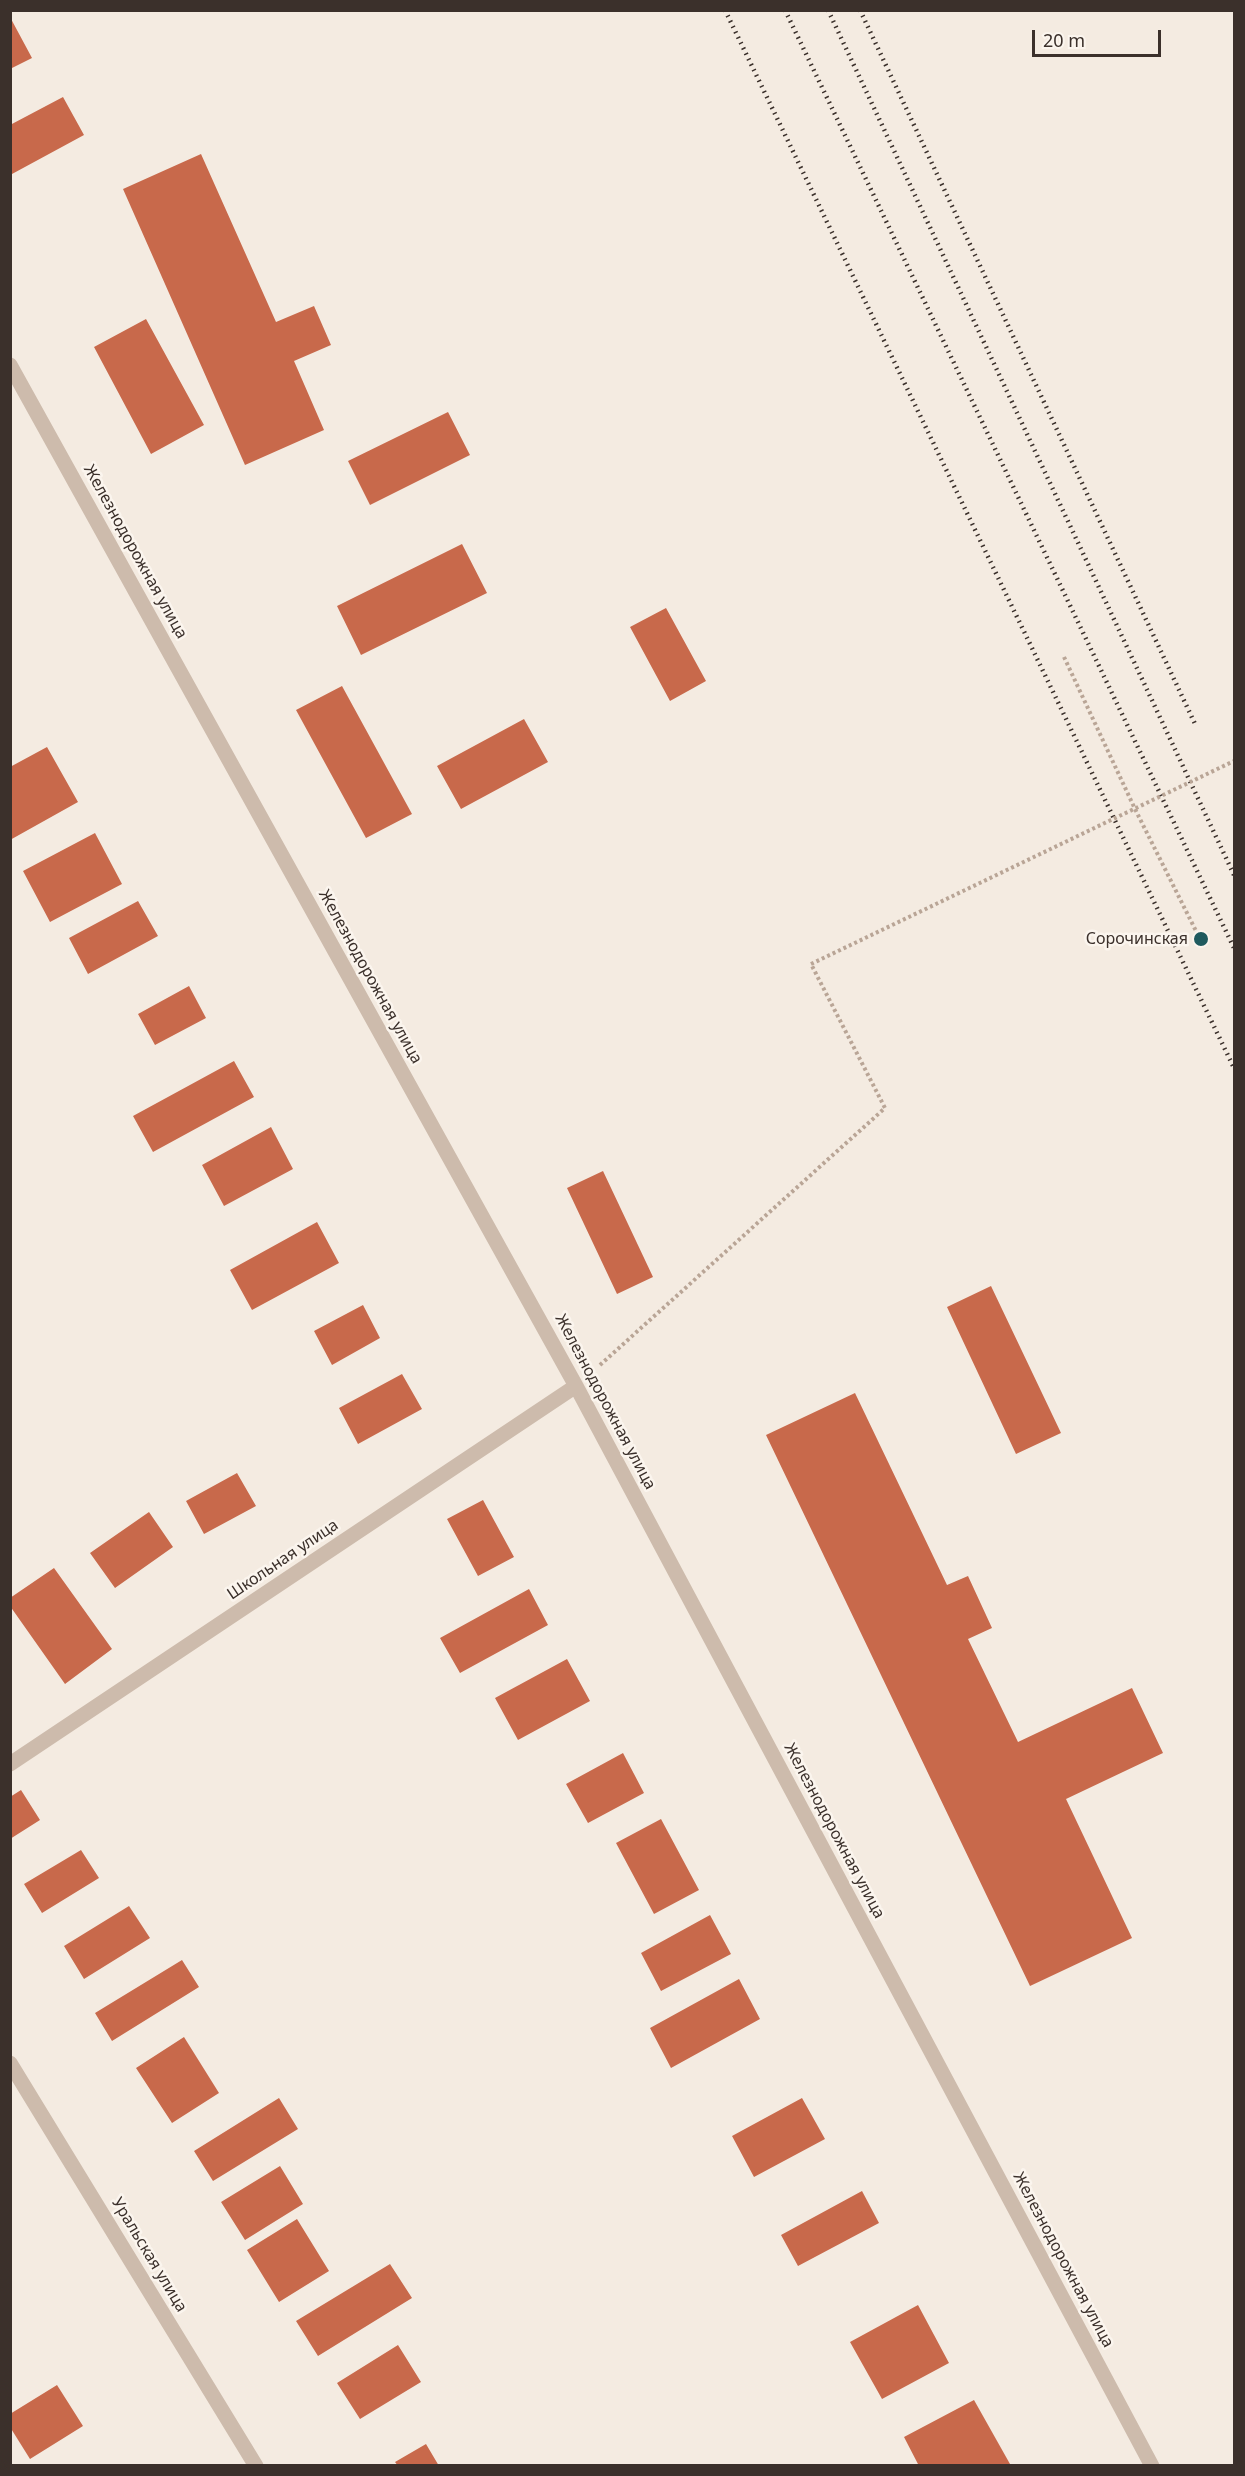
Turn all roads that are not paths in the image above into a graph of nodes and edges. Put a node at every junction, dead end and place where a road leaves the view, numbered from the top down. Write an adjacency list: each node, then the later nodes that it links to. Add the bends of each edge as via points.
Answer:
1 (10, 365): 2 (street, Железнодорожная улица)
2 (576, 1386): 3 (street, Школьная улица); 6 (street, Железнодорожная улица)
3 (10, 1764)
4 (10, 2063): 5 (street, Уральская улица)
5 (256, 2466)
6 (1152, 2466)

